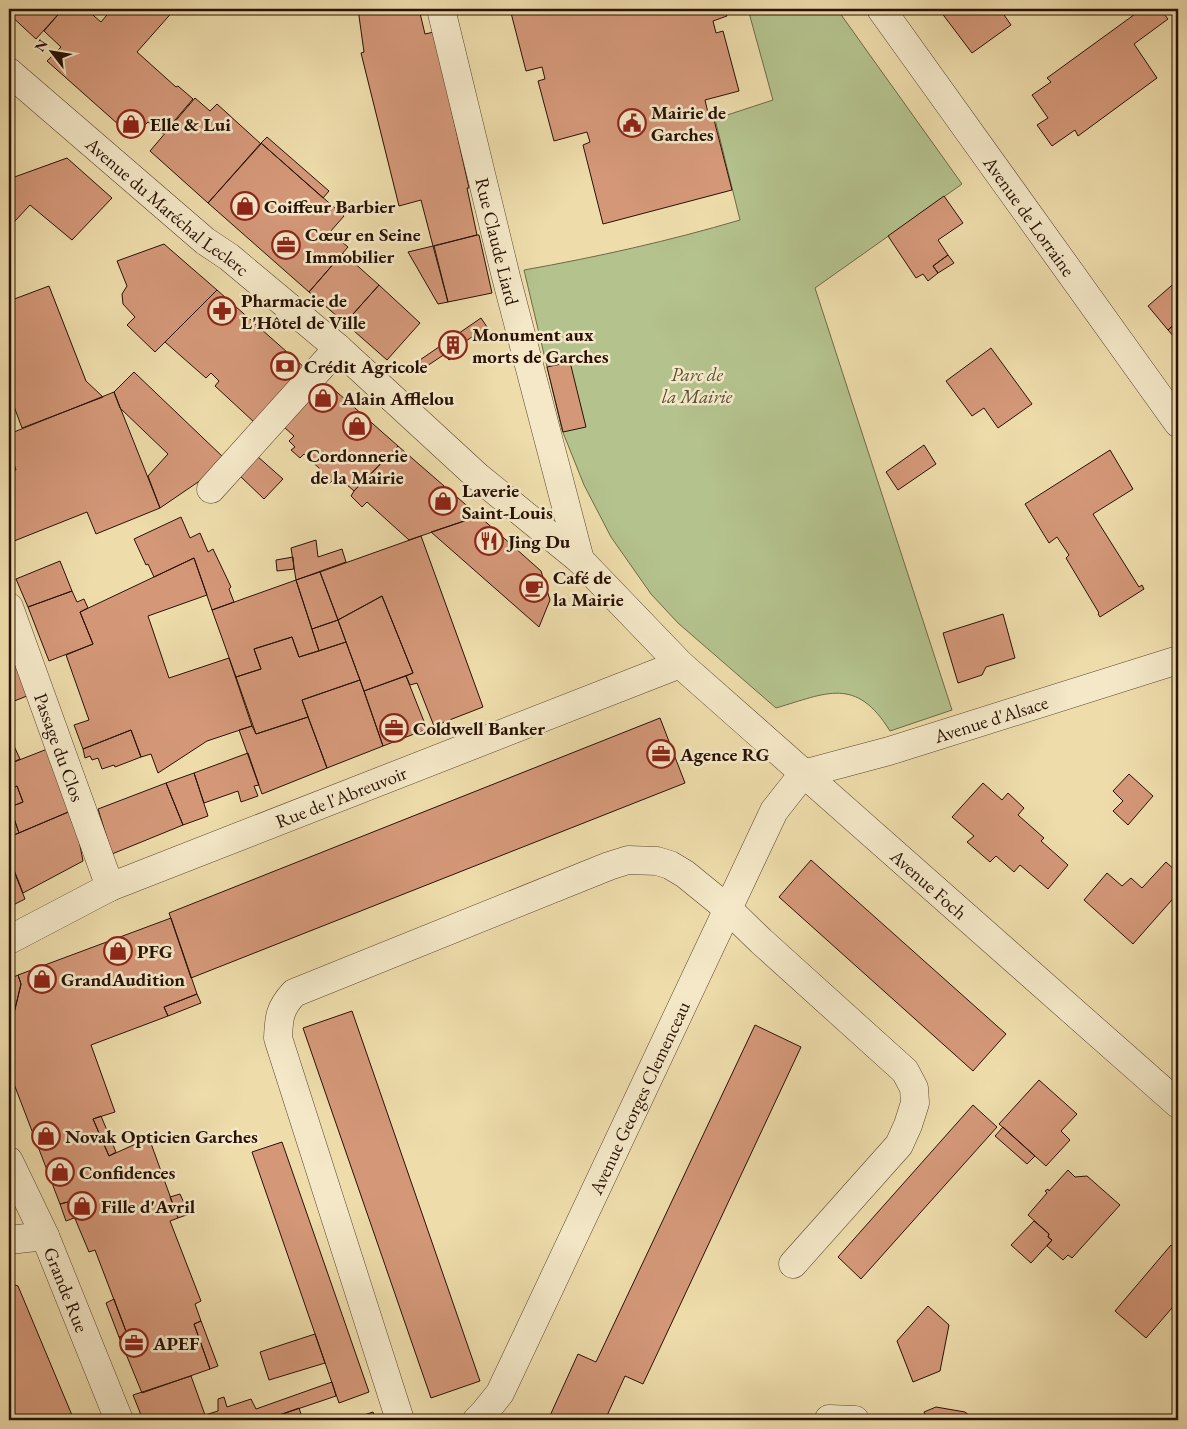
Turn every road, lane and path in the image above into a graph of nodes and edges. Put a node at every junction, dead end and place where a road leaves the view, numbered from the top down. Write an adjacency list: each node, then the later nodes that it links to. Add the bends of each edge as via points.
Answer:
1 (441, 9): 7 (street, Rue Claude Liard, via 506,277)
2 (881, 9): 5 (street, Avenue de Lorraine)
3 (9, 72): 4 (street, Avenue du Maréchal Leclerc, via 205,242 229,257)
4 (338, 348): 6 (street); 7 (street, Avenue du Maréchal Leclerc, via 477,476)
5 (1178, 424)
6 (211, 488)
7 (580, 560): 10 (street, Avenue du Maréchal Leclerc)
8 (9, 607): 12 (street, Passage du Clos)
9 (1178, 660): 11 (street, Avenue d'Alsace)
10 (680, 664): 11 (street, Avenue Foch); 12 (street, Rue de l'Abreuvoir)
11 (803, 774): 13 (street, Avenue Georges Clemenceau, via 774,812); 15 (street, Avenue Foch)
12 (110, 887): 14 (street, Rue de l'Abreuvoir)
13 (728, 909): 19 (street, via 899,1065 914,1088 915,1103 899,1145); 21 (street, via 670,865 656,860 628,860 294,993 285,1002 280,1014 278,1038); 22 (street, Avenue Georges Clemenceau, via 500,1393)
14 (9, 939)
15 (1178, 1104)
16 (11, 1171): 17 (street, Grande Rue)
17 (45, 1236): 18 (street); 20 (street, Grande Rue)
18 (9, 1240)
19 (793, 1264)
20 (120, 1420)
21 (400, 1420)
22 (476, 1420)

